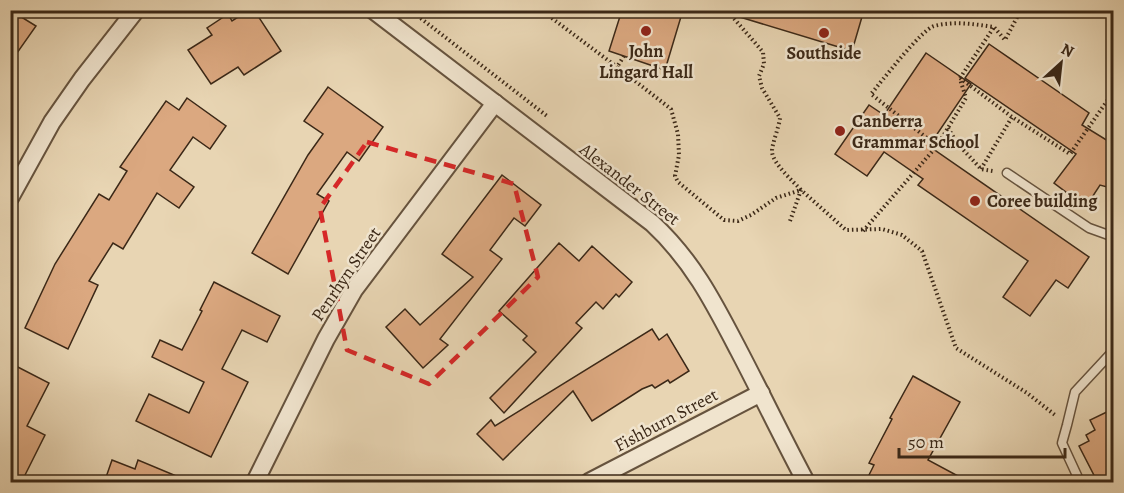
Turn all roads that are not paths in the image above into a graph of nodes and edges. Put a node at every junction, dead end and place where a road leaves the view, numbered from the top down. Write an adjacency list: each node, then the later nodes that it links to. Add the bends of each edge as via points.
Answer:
1 (136, 10): 5 (street, via 52,123)
2 (373, 10): 3 (street, Alexander Street)
3 (495, 104): 8 (street, Alexander Street, via 669,238 699,276); 9 (street, Penrhyn Street, via 354,290)
4 (1007, 173): 6 (lane, via 1089,228)
5 (10, 198)
6 (1113, 237)
7 (1113, 350): 12 (lane, via 1075,392 1062,443)
8 (760, 393): 10 (street, Fishburn Street); 11 (street, Alexander Street)
9 (255, 483)
10 (589, 483)
11 (806, 483)
12 (1080, 483)

